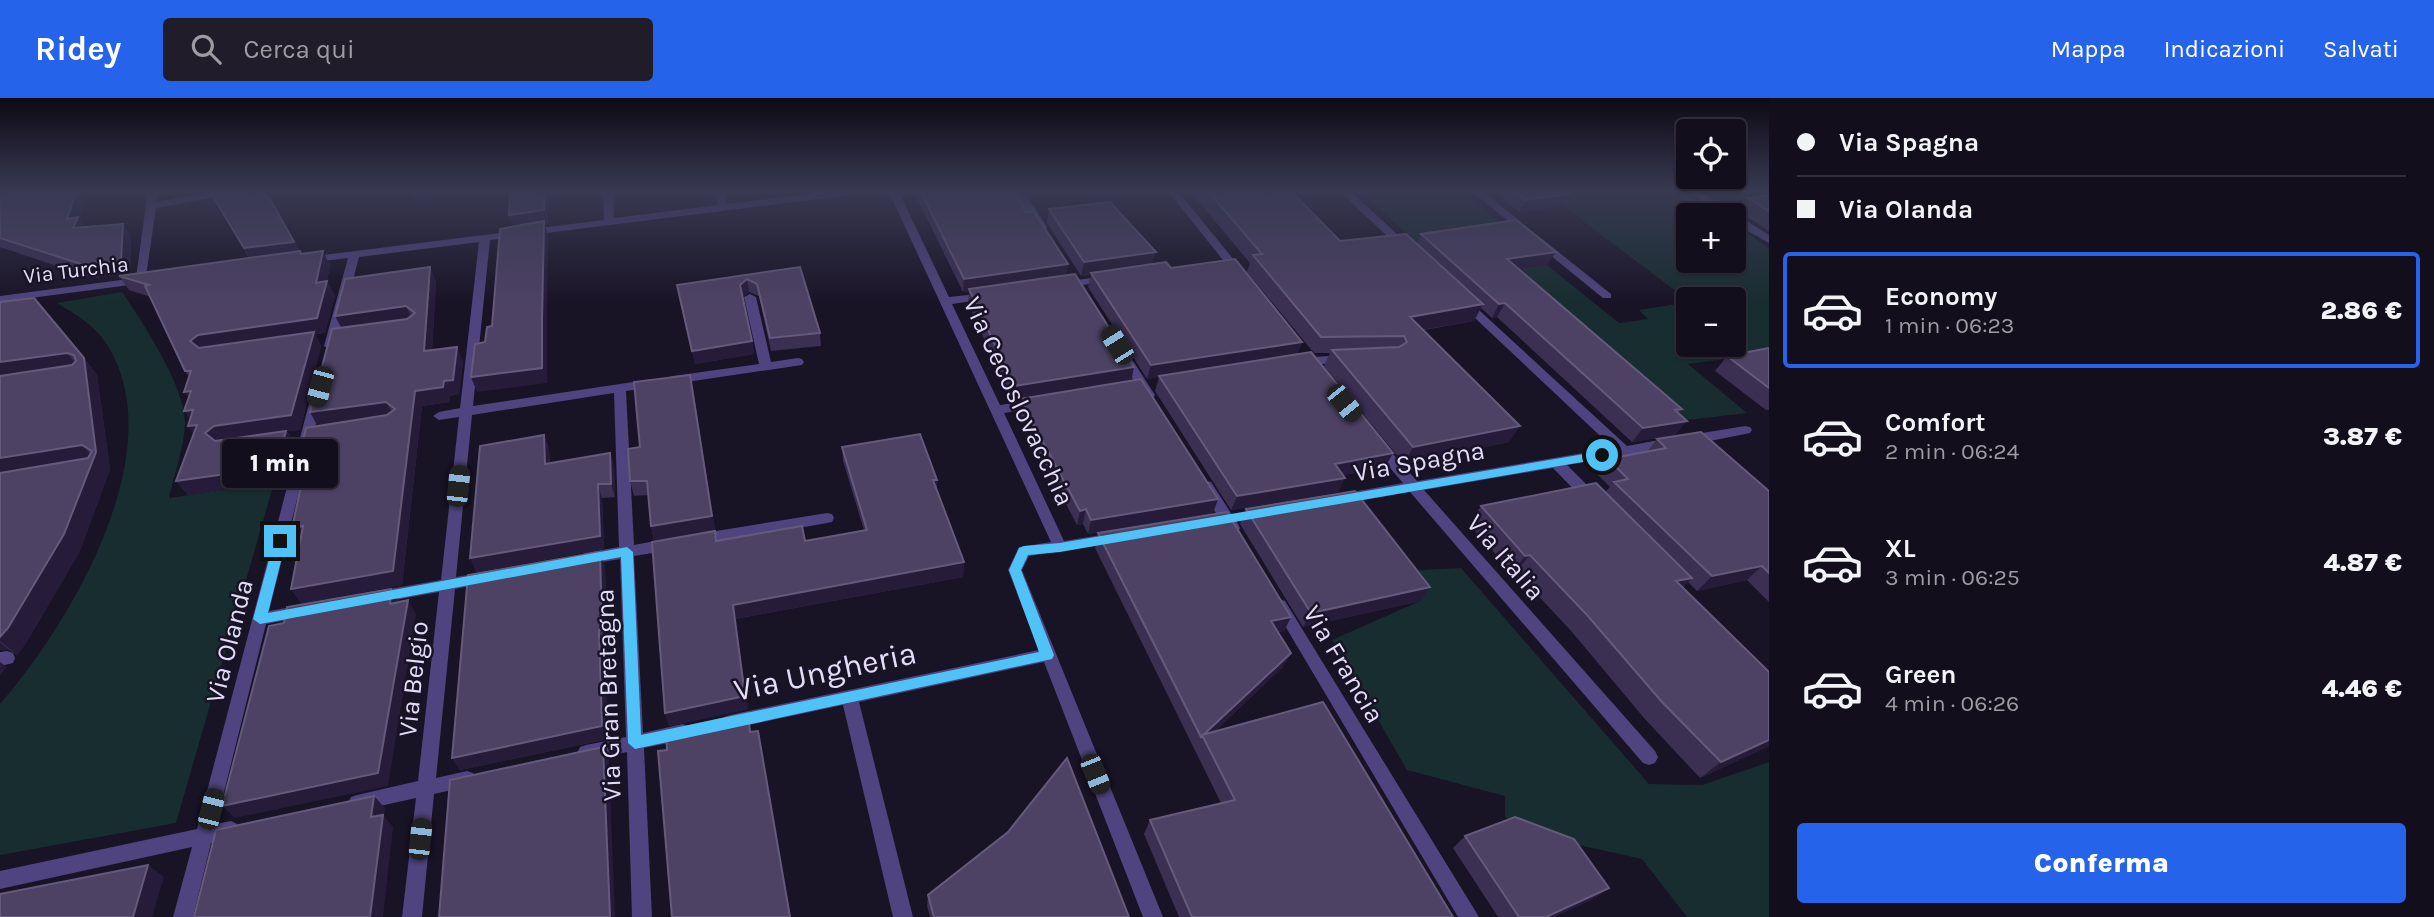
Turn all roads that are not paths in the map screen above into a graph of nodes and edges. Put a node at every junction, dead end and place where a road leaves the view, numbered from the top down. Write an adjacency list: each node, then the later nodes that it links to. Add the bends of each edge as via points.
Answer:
1 (147, 228): 17 (street)
2 (561, 228): 10 (street)
3 (911, 228): 25 (street, Via Cecoslovacchia)
4 (1043, 228): 9 (street)
5 (1200, 228): 18 (street, via 1224,262)
6 (1384, 228): 13 (street)
7 (1523, 228): 22 (street)
8 (1751, 228): 11 (street)
9 (1048, 236)
10 (485, 238): 12 (street); 37 (street, Via Belgio)
11 (1769, 240)
12 (354, 254): 14 (street); 29 (street)
13 (1413, 255)
14 (300, 261)
15 (1115, 277): 19 (street)
16 (154, 279): 17 (street, Via Turchia)
17 (141, 281): 24 (street, Via Turchia)
18 (1246, 281)
19 (1051, 286)
20 (1454, 292): 42 (street)
21 (998, 294): 25 (street)
22 (1607, 296)
23 (750, 297): 31 (street)
24 (1, 300)
25 (946, 301): 36 (street, Via Cecoslovacchia)
26 (1114, 341): 35 (street)
27 (1363, 358): 30 (street)
28 (798, 362): 31 (street)
29 (326, 363)
30 (1284, 365)
31 (766, 367): 33 (street)
32 (320, 387): 60 (street, Via Olanda)
33 (620, 388): 37 (street); 53 (street, Via Gran Bretagna)
34 (1050, 401): 36 (street)
35 (1157, 409)
36 (996, 410): 52 (street, Via Cecoslovacchia)
37 (466, 411): 38 (street); 56 (street, Via Belgio)
38 (439, 416)
39 (1745, 430): 41 (street, Via Spagna)
40 (1369, 434): 46 (street, Via Italia)
41 (1702, 438): 42 (street, Via Spagna); 43 (street)
42 (1625, 451): 44 (street, Via Spagna)
43 (1721, 454)
44 (1556, 463): 46 (street, Via Spagna); 48 (street)
45 (1199, 475): 51 (street)
46 (1412, 487): 47 (street, Via Spagna); 65 (street, Via Italia)
47 (1333, 501)
48 (1605, 511)
49 (827, 518): 53 (street)
50 (1125, 536): 52 (street)
51 (1241, 542)
52 (1060, 547): 61 (street, Via Cecoslovacchia, via 1024,551 1015,570)
53 (627, 552): 54 (street); 63 (street, Via Gran Bretagna)
54 (576, 561)
55 (499, 575): 56 (street)
56 (447, 584): 58 (street); 67 (street, Via Belgio)
57 (1270, 589): 77 (street, Via Francia)
58 (367, 599)
59 (313, 609): 60 (street)
60 (260, 619): 70 (street, Via Olanda)
61 (1047, 655): 62 (street, Via Ungheria); 76 (street, Via Cecoslovacchia)
62 (849, 696): 63 (street, Via Ungheria); 75 (street)
63 (635, 743): 64 (street, Via Ungheria); 74 (street, Via Gran Bretagna)
64 (569, 757)
65 (1649, 757)
66 (478, 776): 67 (street)
67 (426, 788): 68 (street); 73 (street, Via Belgio)
68 (335, 808)
69 (243, 827): 70 (street)
70 (204, 836): 71 (street); 72 (street, Via Olanda)
71 (0, 880)
72 (183, 917)
73 (412, 917)
74 (642, 917)
75 (903, 917)
76 (1153, 917)
77 (1469, 917)

